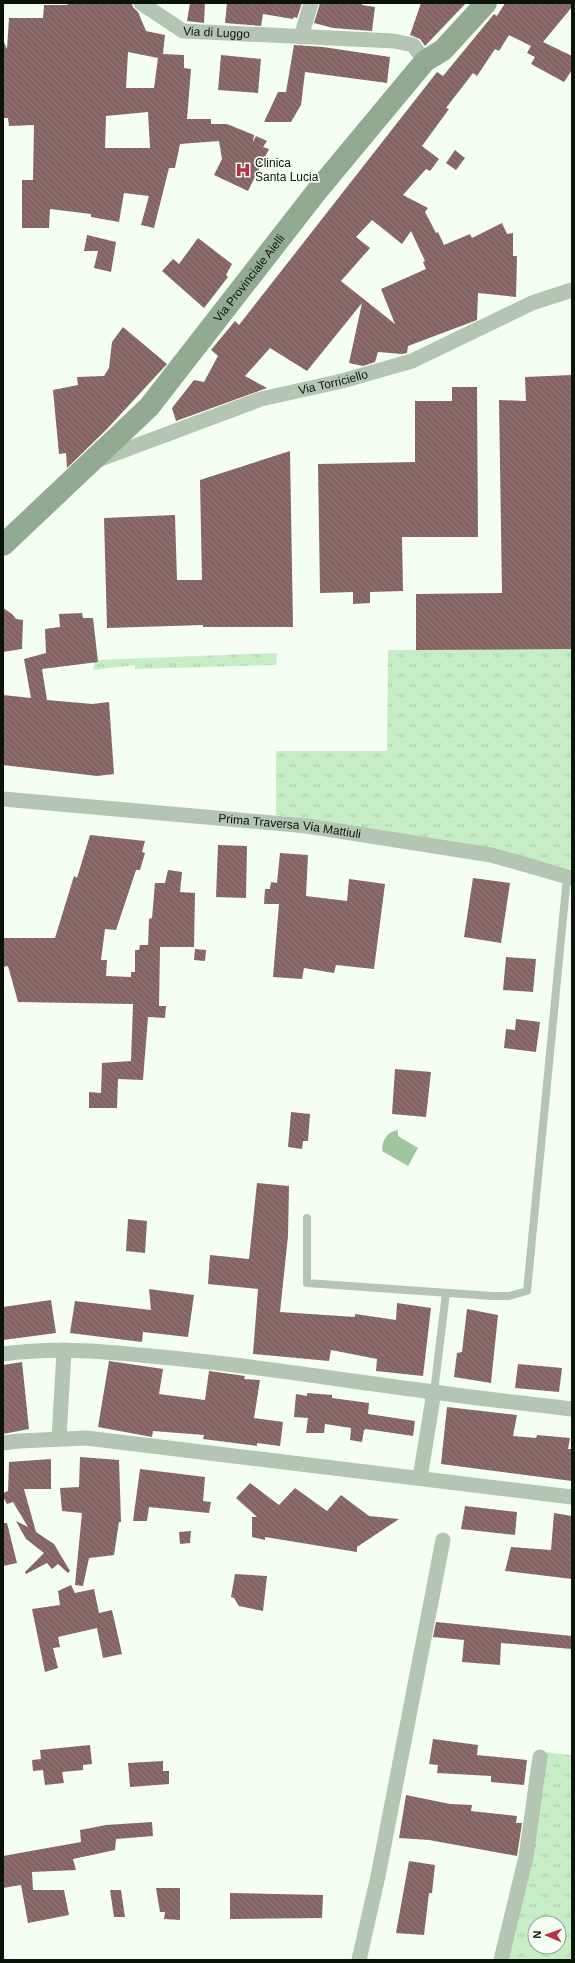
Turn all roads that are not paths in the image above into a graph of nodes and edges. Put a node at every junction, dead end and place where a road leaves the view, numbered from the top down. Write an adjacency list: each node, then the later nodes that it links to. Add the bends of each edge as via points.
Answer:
1 (140, 3): 4 (street, Via di Luggo, via 183,31)
2 (311, 3): 4 (street)
3 (486, 3): 5 (street, Via Provinciale Aielli, via 443,50)
4 (301, 36): 5 (street, Via di Luggo, via 401,42 413,45)
5 (425, 61): 7 (street, Via Provinciale Aielli, via 317,191 149,407)
6 (572, 290): 7 (street, Via Torriciello, via 532,303 412,361 342,381 261,399)
7 (90, 463): 8 (street, Via Provinciale Aielli)
8 (3, 546)
9 (3, 799): 10 (street, Prima Traversa Via Mattiuli, via 307,826 491,855)
10 (569, 877): 12 (lane, via 527,1291 509,1296)
11 (308, 1218): 12 (lane, via 307,1283)
12 (446, 1292): 15 (lane)
13 (64, 1350): 14 (street, via 29,1350); 15 (street, via 251,1366); 17 (street)
14 (3, 1354)
15 (434, 1392): 16 (street); 19 (street)
16 (572, 1409)
17 (59, 1439): 18 (street); 19 (street, via 86,1438)
18 (3, 1443)
19 (420, 1478): 20 (street)
20 (572, 1497)
21 (443, 1540): 23 (street, via 378,1876)
22 (540, 1757): 24 (street, via 526,1857)
23 (359, 1960)
24 (501, 1960)

